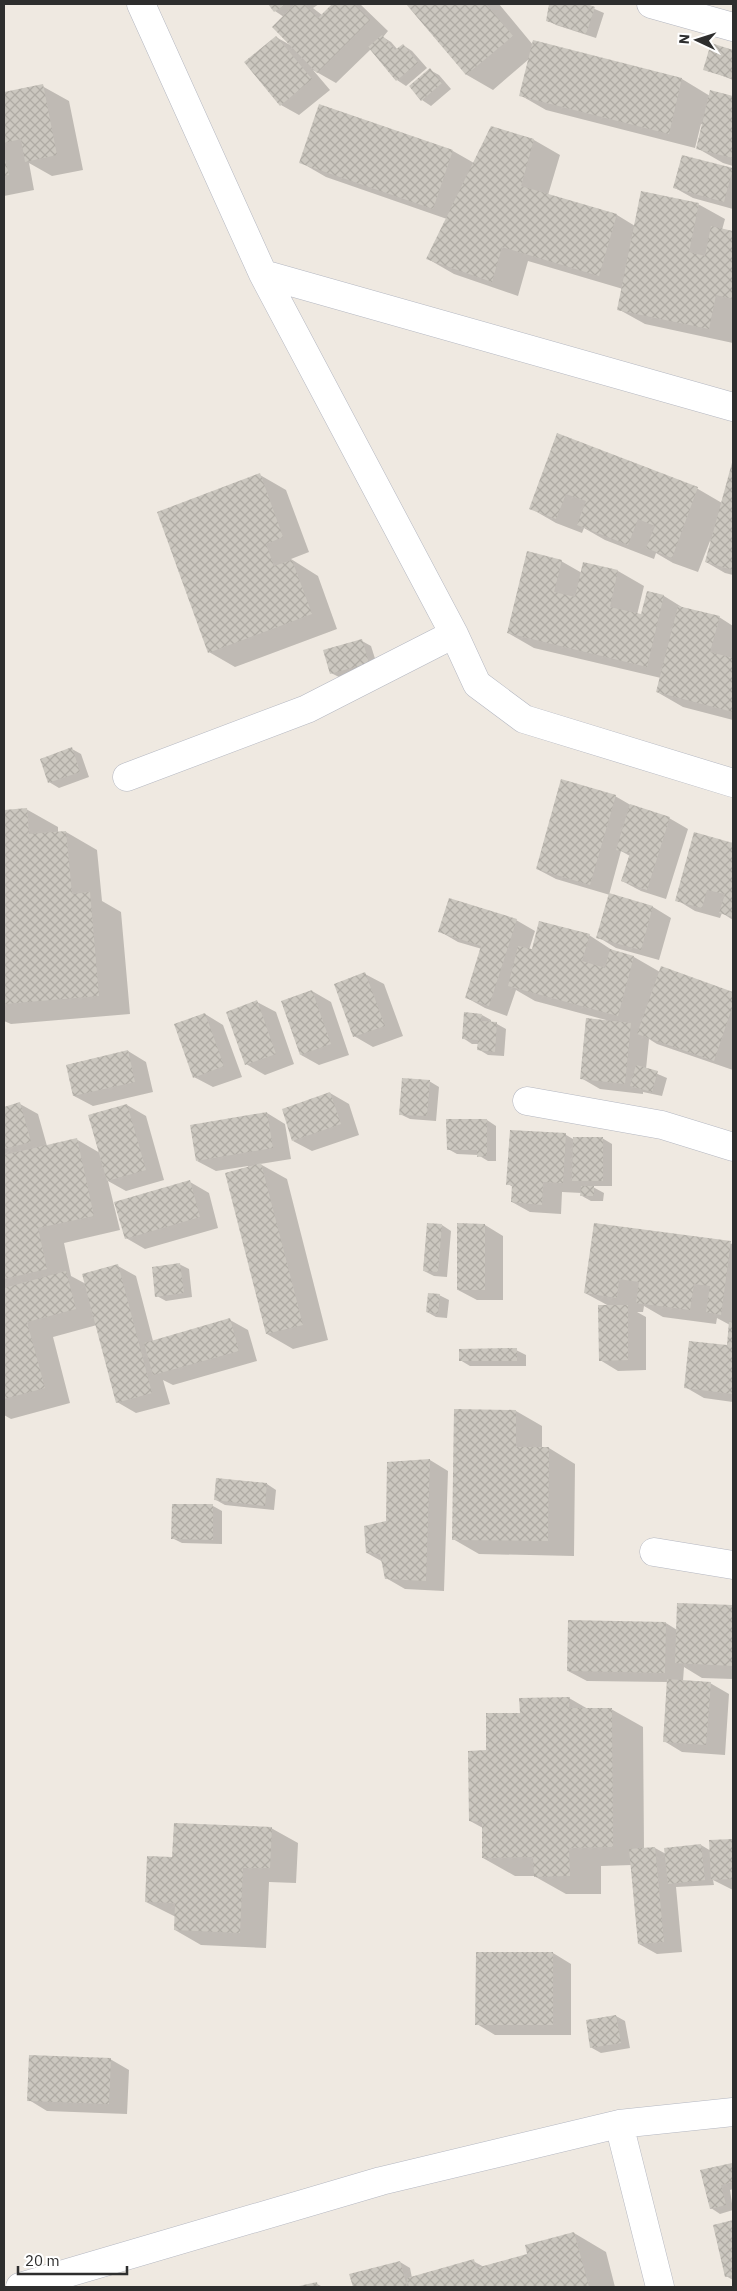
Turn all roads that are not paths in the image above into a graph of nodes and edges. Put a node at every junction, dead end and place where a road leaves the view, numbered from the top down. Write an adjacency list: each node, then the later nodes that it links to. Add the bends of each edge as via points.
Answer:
1 (141, 4): 4 (street)
2 (651, 4): 3 (street)
3 (733, 27)
4 (263, 274): 5 (street); 6 (street)
5 (733, 407)
6 (454, 634): 7 (street, via 307,709); 8 (street, via 477,684 524,719)
7 (127, 777)
8 (733, 783)
9 (527, 1101): 10 (street, via 662,1125)
10 (733, 1147)
11 (654, 1552): 12 (street)
12 (733, 1565)
13 (733, 2112): 14 (street)
14 (619, 2124): 15 (street, via 380,2181); 16 (street)
15 (20, 2287)
16 (660, 2287)

